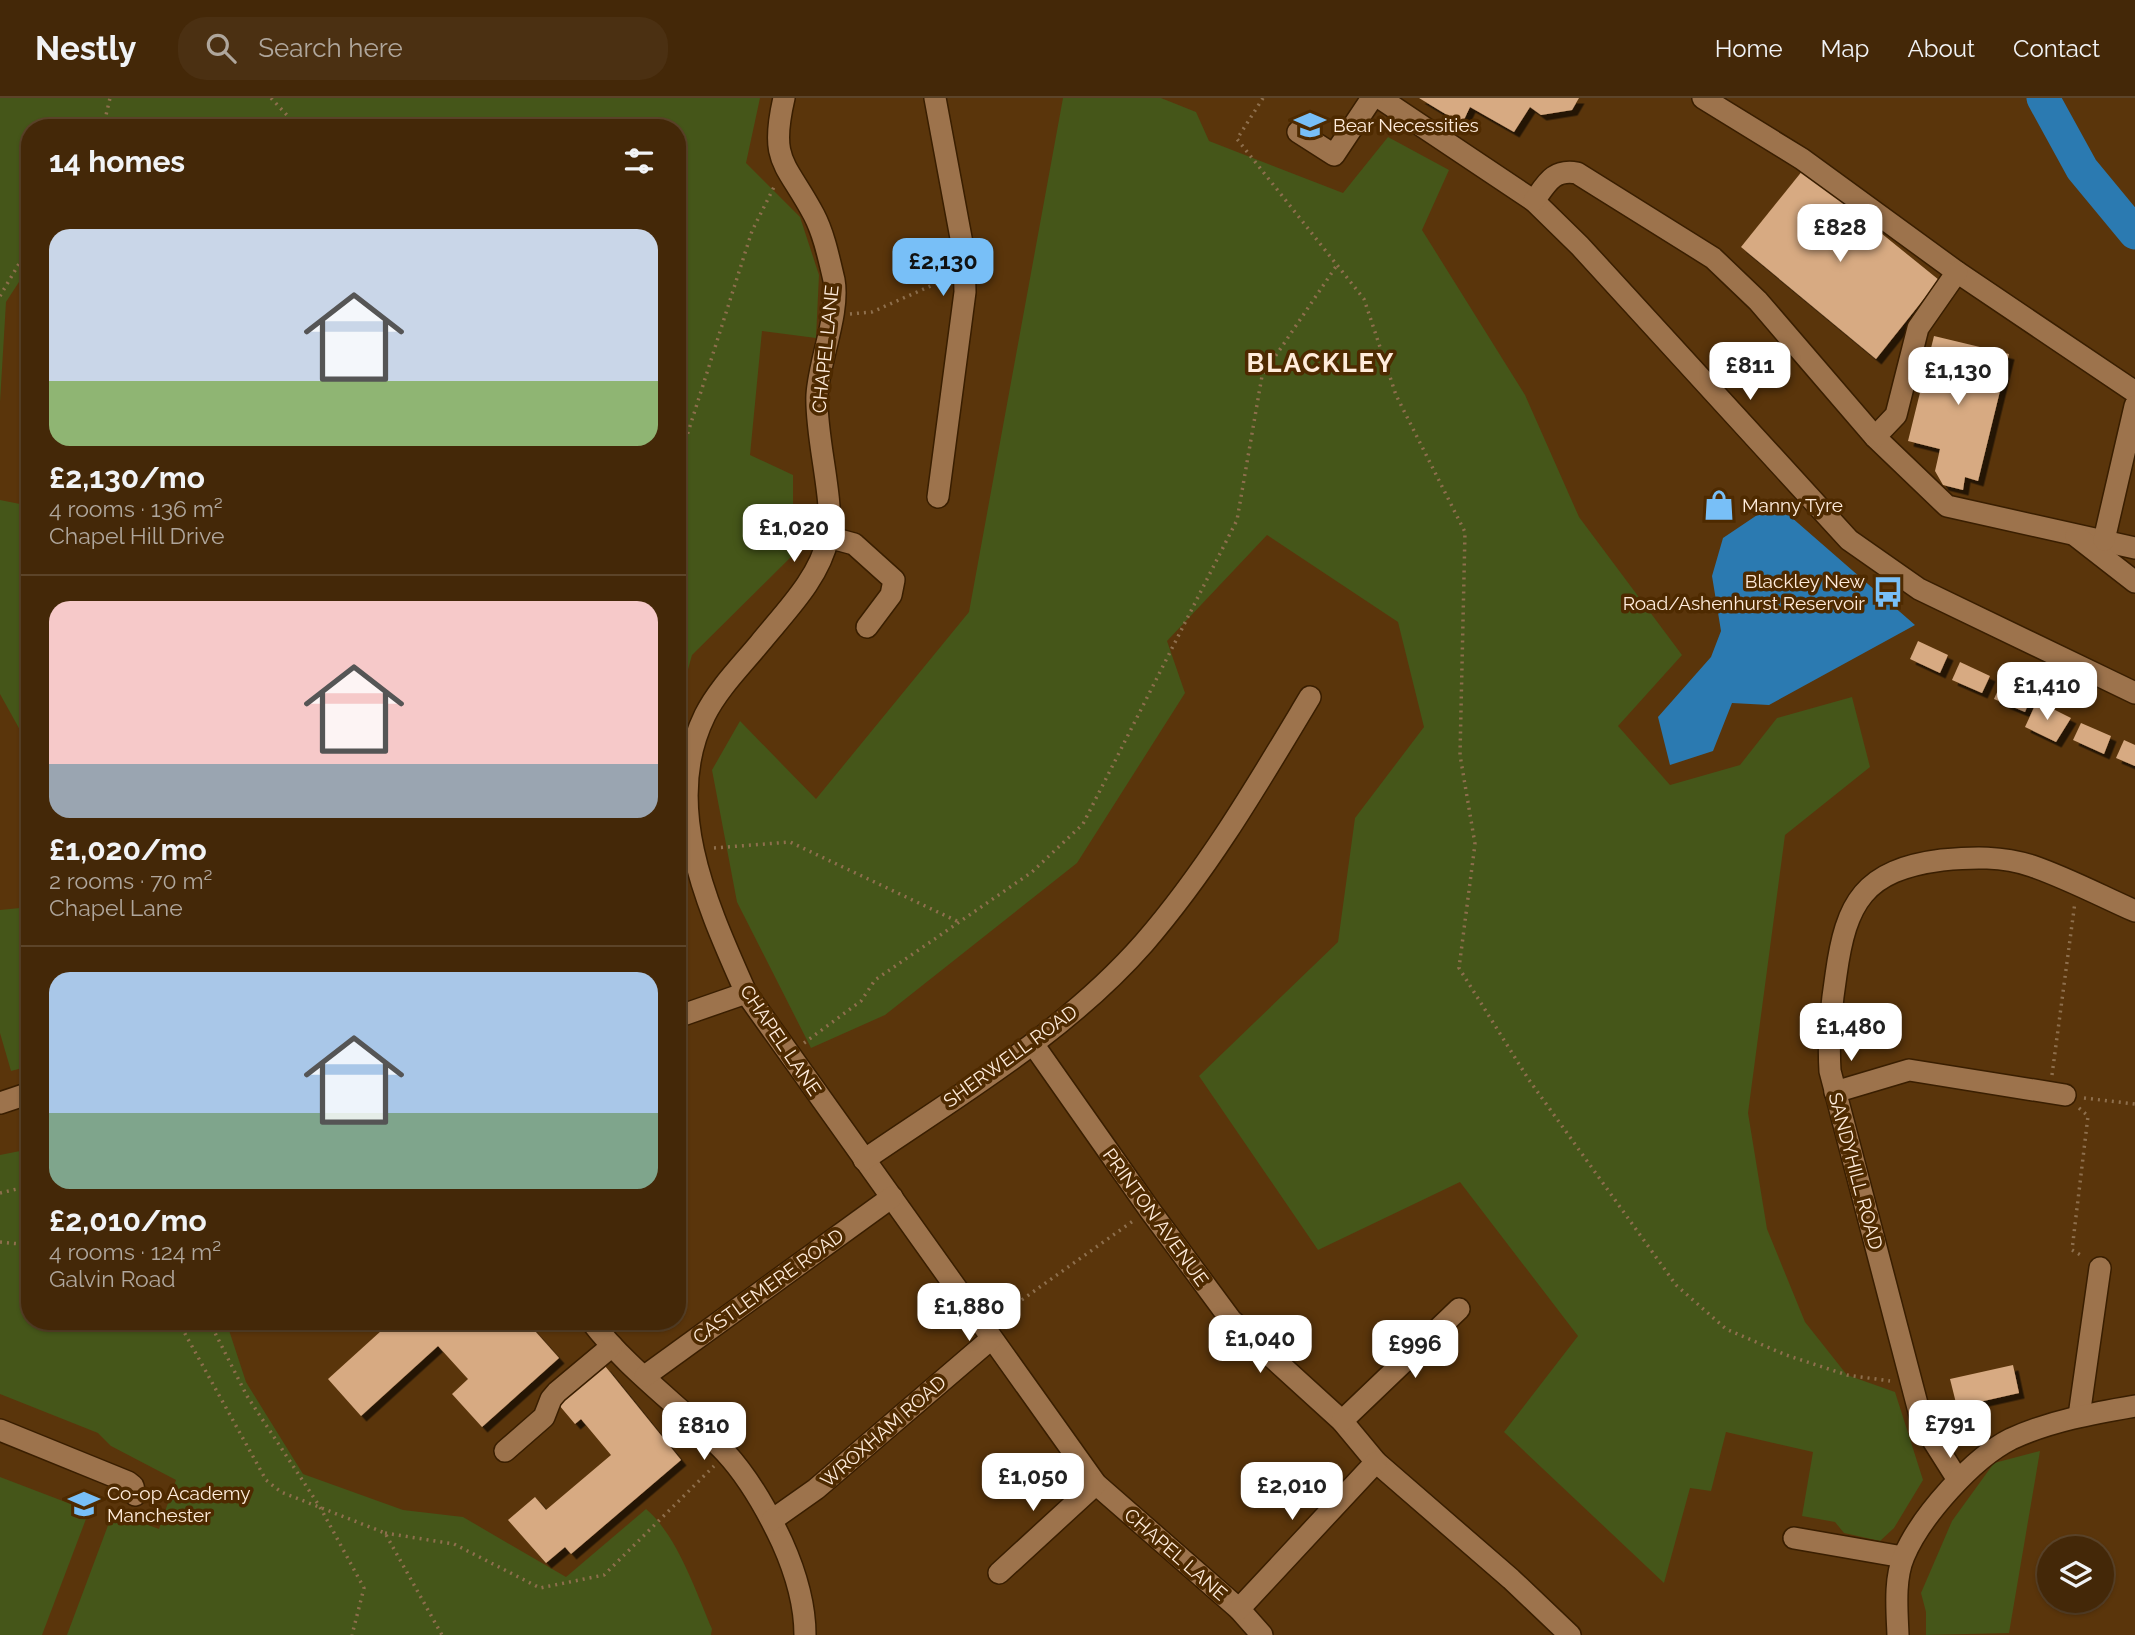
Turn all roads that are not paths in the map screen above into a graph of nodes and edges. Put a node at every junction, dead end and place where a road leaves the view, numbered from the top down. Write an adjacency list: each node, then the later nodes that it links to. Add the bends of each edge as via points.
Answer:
1 (784, 98): 14 (street, CHAPEL LANE, via 776,132 784,166 814,214 834,283 817,393)
2 (935, 98): 12 (street, via 964,254 965,292)
3 (1372, 98): 6 (street, via 1334,155)
4 (1380, 98): 7 (street)
5 (1703, 98): 8 (street, via 1802,159)
6 (1298, 132)
7 (1534, 201): 11 (street, via 1551,177 1577,173 1713,258 1758,301); 19 (street, via 1849,540 1919,589)
8 (1957, 272): 9 (street); 11 (street, via 1919,328 1896,415)
9 (2135, 392)
10 (2135, 406): 15 (street)
11 (1875, 437): 13 (street, via 1947,506)
12 (938, 496)
13 (2073, 534): 15 (street); 17 (street)
14 (828, 537): 18 (street, via 854,544 894,580 891,595); 22 (street, CHAPEL LANE, via 809,581 723,688 698,730 689,776 691,848)
15 (2104, 540): 16 (street)
16 (2135, 548)
17 (2135, 582)
18 (867, 626)
19 (2135, 693)
20 (1310, 697): 24 (street, SHERWELL ROAD, via 1182,897 1143,944)
21 (2135, 911): 25 (street, SANDYHILL ROAD, via 2032,866 1974,857 1917,863 1885,874 1869,886 1849,914 1840,948 1828,1043)
22 (746, 993): 23 (street); 29 (street, CHAPEL LANE)
23 (686, 1014)
24 (1033, 1044): 29 (street, SHERWELL ROAD); 39 (street, PRINTON AVENUE, via 1231,1320)
25 (1835, 1092): 26 (street, via 1909,1070); 43 (street, SANDYHILL ROAD, via 1922,1423)
26 (2057, 1094)
27 (21, 1096): 28 (street)
28 (0, 1103)
29 (864, 1160): 30 (street, CHAPEL LANE)
30 (892, 1197): 34 (street, CHAPEL LANE); 36 (street, CASTLEMERE ROAD)
31 (2100, 1268): 38 (street)
32 (1459, 1309): 39 (street)
33 (599, 1330): 35 (street)
34 (987, 1332): 44 (street, CHAPEL LANE); 46 (street, WROXHAM ROAD, via 816,1489)
35 (612, 1346): 36 (street); 41 (street, via 558,1392 544,1417)
36 (645, 1376): 46 (street, via 726,1453 755,1489)
37 (2135, 1406): 38 (street)
38 (2078, 1416): 43 (street, via 2010,1440)
39 (1342, 1420): 42 (street, PRINTON AVENUE)
40 (0, 1430): 45 (street, via 128,1482)
41 (505, 1451)
42 (1376, 1462): 50 (street); 53 (street, PRINTON AVENUE)
43 (1958, 1480): 48 (street)
44 (1096, 1484): 49 (street); 50 (street, CHAPEL LANE)
45 (135, 1495)
46 (772, 1520): 51 (street, via 792,1564)
47 (1794, 1538): 48 (street)
48 (1903, 1556): 54 (street, via 1896,1598)
49 (999, 1573)
50 (1239, 1609): 52 (street, CHAPEL LANE)
51 (805, 1635)
52 (1262, 1635)
53 (1570, 1635)
54 (1898, 1635)

